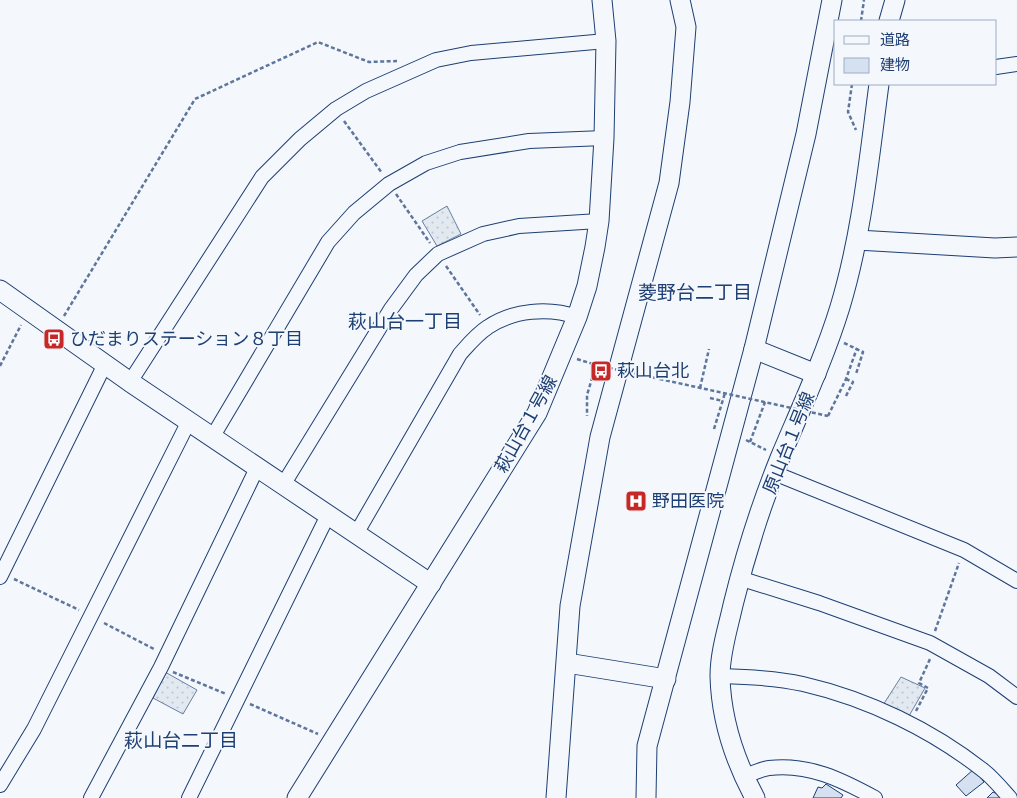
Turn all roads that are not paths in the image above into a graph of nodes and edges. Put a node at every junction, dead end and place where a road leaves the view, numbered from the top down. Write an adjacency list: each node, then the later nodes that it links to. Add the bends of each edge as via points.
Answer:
1 (602, 0): 6 (street, 萩山台１号線)
2 (680, 0): 31 (street, via 686,27 669,183 600,438 570,606)
3 (832, 0): 16 (street, via 806,134)
4 (895, 0): 5 (street)
5 (889, 20)
6 (606, 41): 10 (street, 萩山台１号線); 19 (street, via 472,53 436,60 366,91 336,110 300,139 262,177)
7 (1017, 64): 8 (street)
8 (997, 67)
9 (879, 85): 12 (street, 原山台１号線, via 867,190)
10 (604, 138): 11 (street, 萩山台１号線); 21 (street, via 529,141 460,152 426,163 389,184 354,213 328,242)
11 (599, 222): 15 (street, 萩山台１号線, via 587,286); 24 (street, via 519,226 483,234 438,254 416,275 391,309)
12 (857, 240): 13 (street); 18 (street, 原山台１号線, via 840,307)
13 (1017, 247)
14 (0, 290): 17 (street)
15 (577, 317): 26 (street, via 560,311 530,312 488,326 460,354); 30 (street, 萩山台１号線, via 536,413)
16 (754, 349): 18 (street); 33 (street, via 723,431)
17 (105, 364): 19 (street); 27 (street)
18 (816, 374): 22 (street, 原山台１号線)
19 (130, 382): 20 (street)
20 (189, 421): 21 (street); 36 (street, via 34,729)
21 (212, 436): 23 (street)
22 (778, 465): 28 (street, 原山台１号線); 29 (street, via 964,550)
23 (257, 468): 24 (street); 37 (street, via 162,667)
24 (283, 485): 25 (street)
25 (328, 515): 26 (street); 38 (street)
26 (356, 534): 30 (street)
27 (0, 577)
28 (739, 578): 32 (street, 原山台１号線); 34 (street, via 933,645 989,676)
29 (1017, 581)
30 (431, 584): 39 (street, 萩山台１号線)
31 (567, 663): 33 (street); 40 (street)
32 (720, 676): 35 (street, 原山台１号線, via 729,736); 44 (street, via 803,684 892,714 940,740 985,772)
33 (666, 679): 41 (street, via 647,746)
34 (1017, 697)
35 (743, 777): 42 (street, 原山台１号線); 43 (street, via 768,768 805,768 847,782)
36 (0, 785)
37 (91, 798)
38 (189, 798)
39 (298, 798)
40 (556, 798)
41 (646, 798)
42 (755, 798)
43 (875, 798)
44 (1010, 798)

